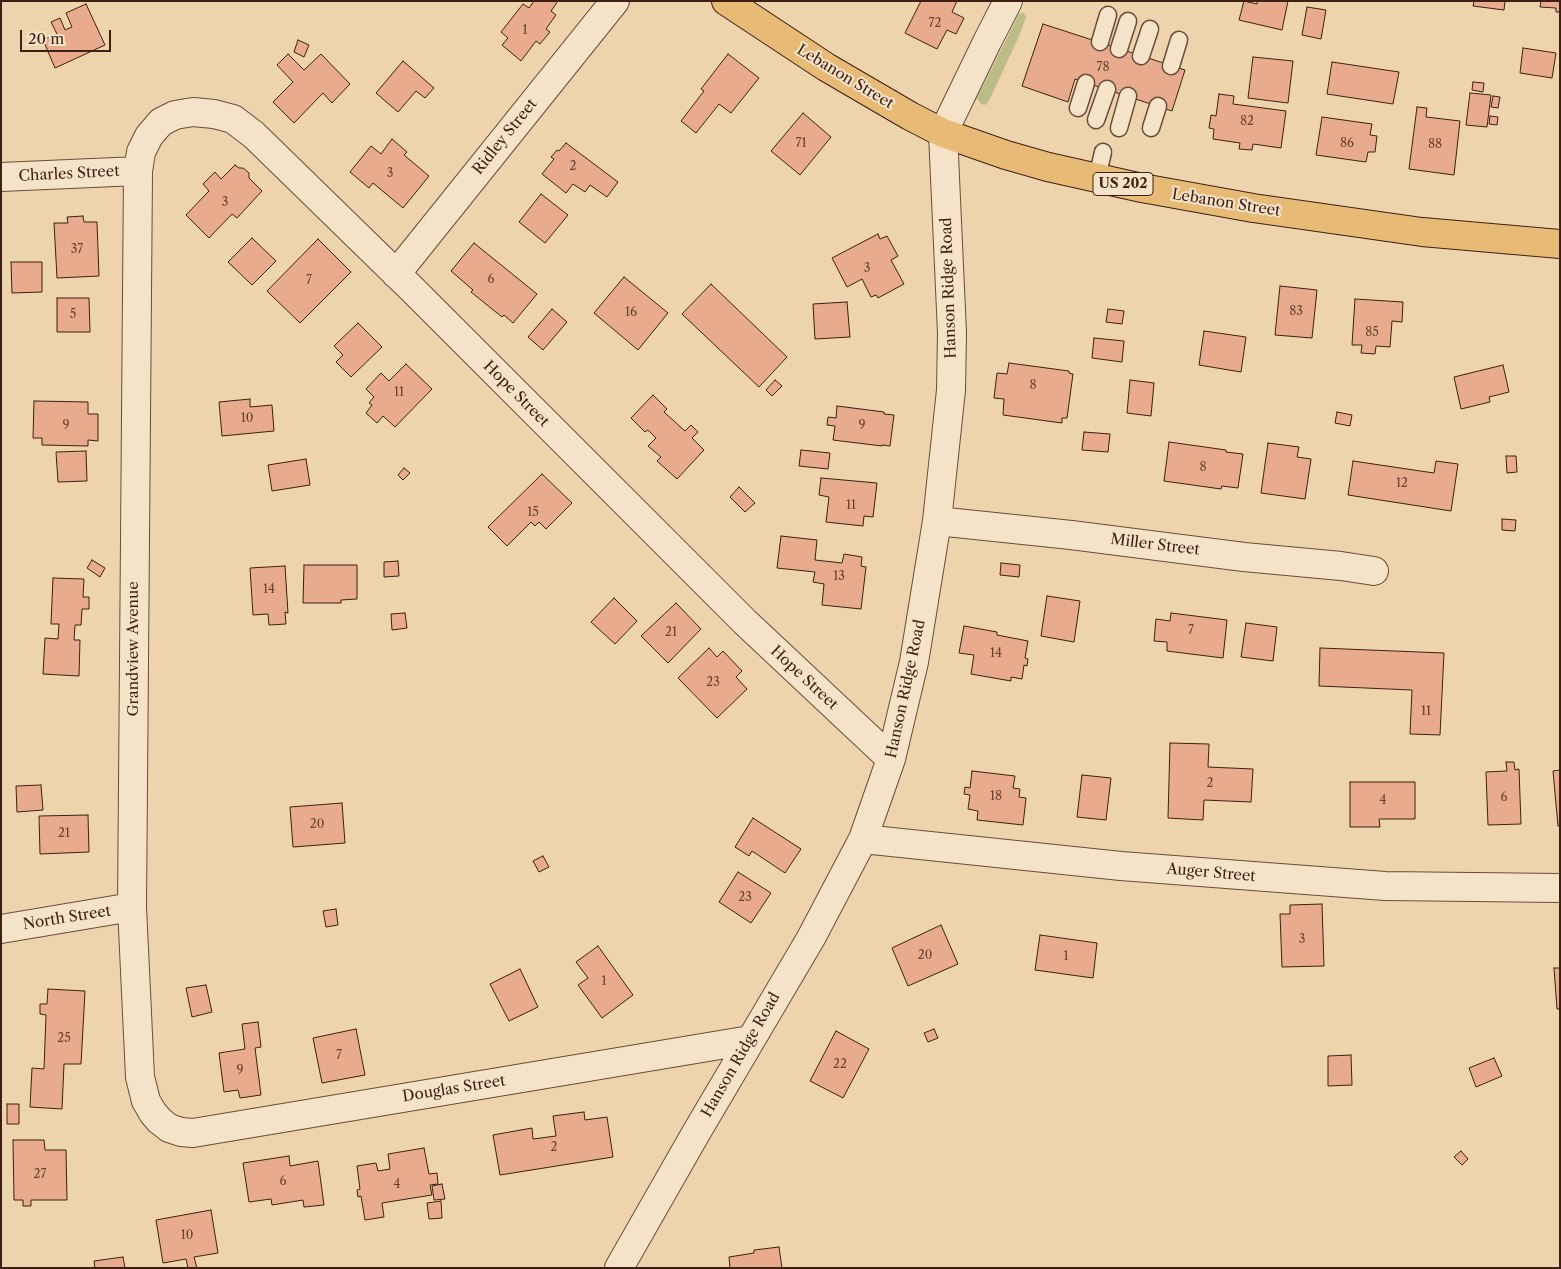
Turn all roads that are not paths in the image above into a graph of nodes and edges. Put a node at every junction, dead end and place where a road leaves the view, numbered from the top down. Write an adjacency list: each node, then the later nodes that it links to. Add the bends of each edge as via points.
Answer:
1 (615, 1): 26 (street, Ridley Street)
2 (726, 1): 20 (highway, Lebanon Street / US 202, via 826,67)
3 (1008, 1): 20 (street)
4 (1108, 14): 8 (lane)
5 (1128, 22): 9 (lane)
6 (1150, 29): 10 (lane)
7 (1179, 40): 11 (lane)
8 (1100, 42)
9 (1119, 49)
10 (1141, 56)
11 (1171, 66)
12 (1086, 82): 16 (lane)
13 (1106, 89): 17 (lane)
14 (1128, 96): 18 (lane)
15 (1158, 106): 19 (lane)
16 (1078, 108)
17 (1096, 120)
18 (1119, 128)
19 (1151, 128)
20 (943, 133): 24 (highway, Lebanon Street / US 202, via 1006,155); 27 (street, Hanson Ridge Road, via 952,359)
21 (1103, 152): 24 (lane)
22 (138, 171): 23 (street, Charles Street); 26 (street, Hope Street, via 148,136 161,122 175,115 193,112 233,120 254,135); 32 (street, Grandview Avenue)
23 (1, 178)
24 (1097, 178): 25 (highway, Lebanon Street / US 202, via 1272,211 1422,232)
25 (1560, 244)
26 (396, 274): 29 (street, Hope Street, via 740,617)
27 (936, 521): 28 (street, Miller Street); 29 (street, Hanson Ridge Road, via 914,662)
28 (1374, 571)
29 (892, 759): 30 (street, Hanson Ridge Road)
30 (863, 839): 31 (street, Auger Street, via 1121,866 1385,886); 34 (street, Hanson Ridge Road, via 811,938)
31 (1560, 888)
32 (132, 907): 33 (street, North Street); 35 (street, Grandview Avenue, via 140,1077 146,1101)
33 (1, 929)
34 (750, 1040): 35 (street, Douglas Street, via 193,1133 169,1128); 36 (street, Hanson Ridge Road)
35 (160, 1121)
36 (619, 1268)

